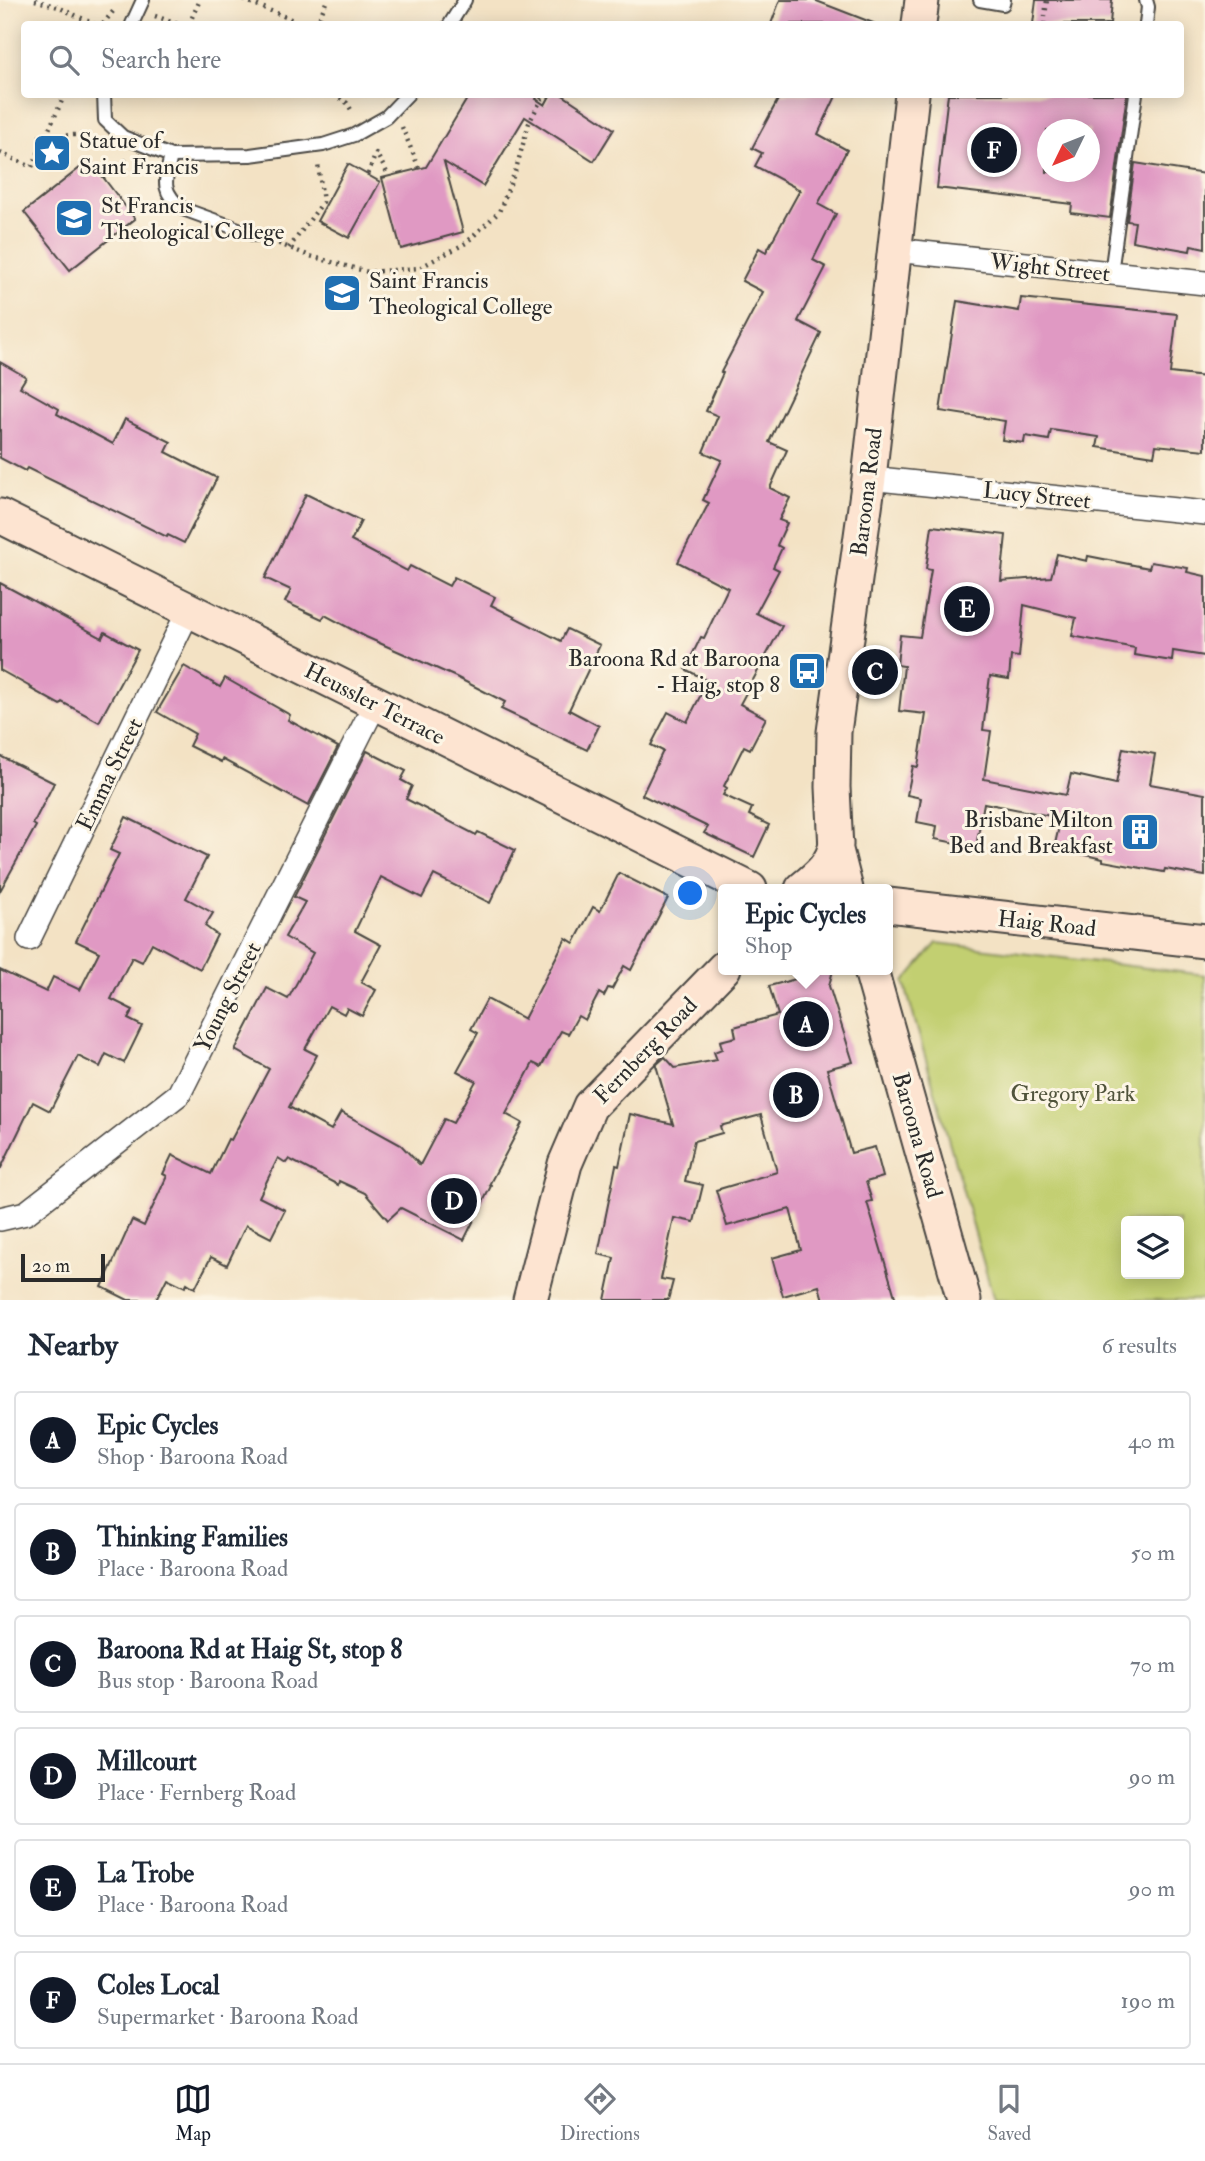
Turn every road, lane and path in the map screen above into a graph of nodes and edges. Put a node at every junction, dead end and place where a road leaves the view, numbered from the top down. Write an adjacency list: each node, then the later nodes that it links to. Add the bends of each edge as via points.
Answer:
1 (35, 0): 13 (path)
2 (144, 0): 14 (lane)
3 (200, 0): 16 (path)
4 (244, 0): 17 (path)
5 (327, 0): 18 (path)
6 (922, 0): 20 (street)
7 (980, 0): 10 (lane)
8 (1047, 0): 21 (path)
9 (1146, 0): 22 (lane)
10 (1004, 2)
11 (463, 3): 19 (lane)
12 (157, 16): 15 (path)
13 (88, 21)
14 (134, 21)
15 (170, 21)
16 (190, 21)
17 (296, 21)
18 (318, 21)
19 (452, 21)
20 (919, 21)
21 (1045, 21)
22 (1146, 21)
23 (63, 98): 32 (path)
24 (104, 98): 30 (lane)
25 (404, 98): 35 (lane, via 386,117 323,145 250,155)
26 (542, 98): 42 (path, via 499,212 466,243 419,268 368,272)
27 (912, 98): 43 (street, Baroona Road)
28 (1135, 98): 44 (lane)
29 (398, 117): 36 (path)
30 (105, 120): 32 (path, via 93,134); 33 (lane)
31 (38, 136): 32 (path)
32 (46, 137): 34 (path, via 32,167)
33 (137, 142): 35 (lane); 40 (path, via 129,158)
34 (0, 153)
35 (171, 156): 41 (lane, via 165,178 173,201 183,209)
36 (419, 168)
37 (319, 173): 42 (path, via 323,202)
38 (368, 174): 39 (path, via 376,153)
39 (389, 176)
40 (103, 178)
41 (255, 235): 42 (path)
42 (289, 248)
43 (895, 250): 44 (street, Wight Street); 46 (street, Baroona Road)
44 (1111, 274): 45 (street, Wight Street)
45 (1205, 284)
46 (869, 478): 47 (street, Lucy Street); 51 (street, Baroona Road, via 834,732)
47 (1205, 513)
48 (0, 516): 49 (street, Heussler Terrace)
49 (189, 610): 50 (street, Heussler Terrace); 56 (street, Emma Street)
50 (375, 704): 52 (street, Heussler Terrace); 60 (street, Young Street, via 179,1094 26,1213)
51 (836, 844): 53 (street, via 826,868); 54 (street, Baroona Road)
52 (740, 884)
53 (808, 884)
54 (845, 884)
55 (893, 906): 57 (street, Haig Road)
56 (29, 939)
57 (1205, 941)
58 (718, 974): 61 (street, Fernberg Road, via 590,1106 565,1164)
59 (872, 975): 62 (street, Baroona Road)
60 (0, 1219)
61 (530, 1300)
62 (964, 1300)

